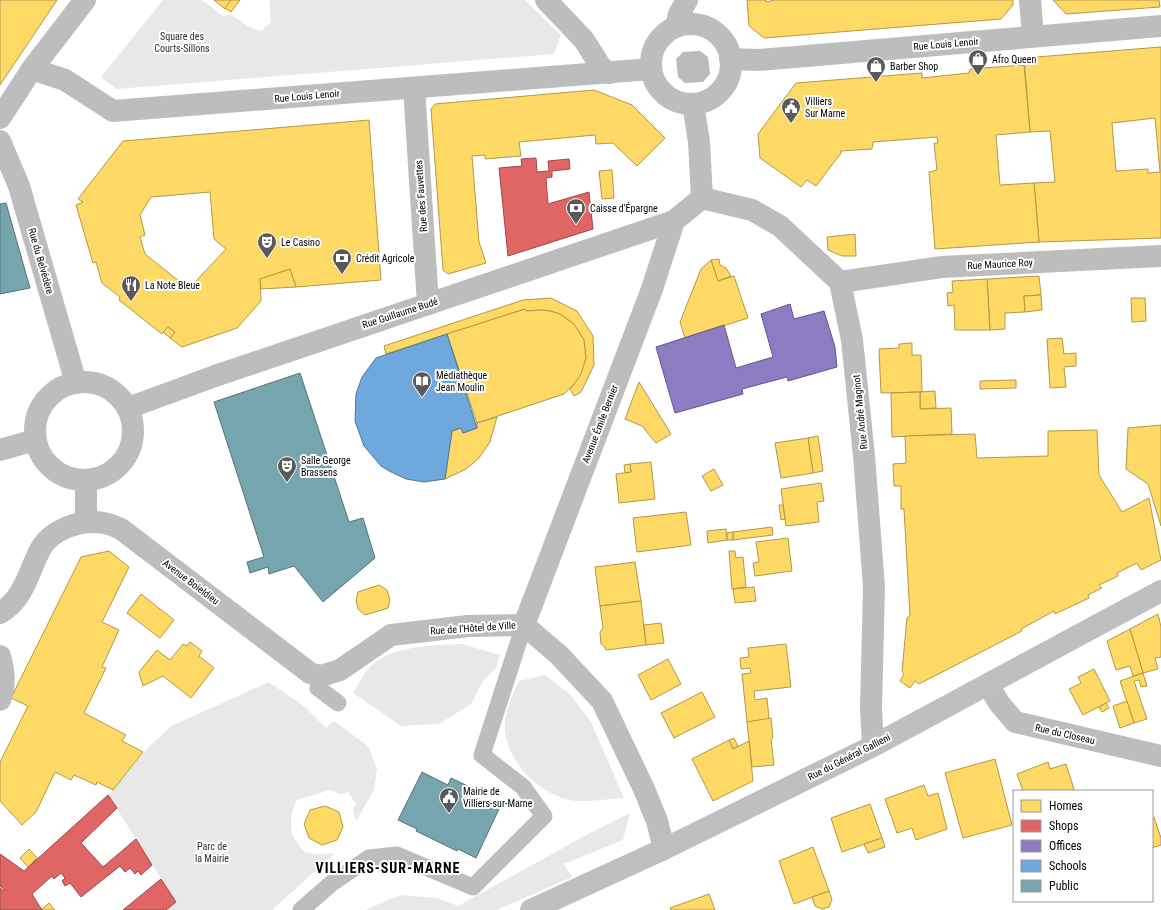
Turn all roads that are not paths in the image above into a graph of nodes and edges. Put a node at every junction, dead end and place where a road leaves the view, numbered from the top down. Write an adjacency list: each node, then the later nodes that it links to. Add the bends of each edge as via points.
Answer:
1 (84, 0): 11 (street)
2 (546, 0): 8 (street)
3 (687, 0): 5 (street)
4 (1030, 0): 7 (street)
5 (687, 26): 9 (street, via 709,29 719,36 727,47); 10 (street, via 665,33 657,43)
6 (1161, 26): 7 (street, Rue Louis Lenoir)
7 (1033, 36): 9 (street, Rue Louis Lenoir, via 759,60)
8 (584, 40): 10 (street, via 616,59); 12 (street, via 601,67)
9 (730, 59): 14 (street, via 730,72 717,94 706,101)
10 (651, 62): 12 (street, Rue Louis Lenoir); 14 (street, via 657,86 670,99)
11 (32, 70): 13 (street, Rue Louis Lenoir, via 65,80 113,111); 15 (street)
12 (609, 73): 13 (street, Rue Louis Lenoir)
13 (414, 88): 21 (street, Rue des Fauvettes)
14 (693, 104): 17 (street, via 699,142)
15 (0, 118)
16 (0, 141): 22 (street, Rue du Belvédère, via 19,186)
17 (702, 198): 18 (street); 20 (street, via 752,210 780,226)
18 (674, 221): 21 (street, Rue Guillaume Budé); 30 (street, Avenue Émile Bernier, via 652,289)
19 (1161, 256): 20 (street, Rue Maurice Roy, via 942,267)
20 (840, 282): 36 (street, Rue André Maginot, via 852,348 864,456 874,587 871,708)
21 (428, 304): 23 (street, Rue Guillaume Budé)
22 (76, 383): 23 (street, via 91,382 106,387); 24 (street, via 55,392 40,409 35,424)
23 (128, 408): 26 (street, via 133,438 128,453 119,466 107,475)
24 (36, 440): 25 (street); 26 (street, via 40,454 50,467 62,475)
25 (0, 450)
26 (86, 480): 27 (street)
27 (86, 522): 29 (street, Avenue Boieldieu, via 66,527 51,537 41,549 22,592 13,604); 32 (street, Avenue Boieldieu, via 104,523 121,529 310,673)
28 (1161, 591): 33 (main road, Rue du Général Gallieni)
29 (0, 613)
30 (524, 625): 32 (street, Rue de l'Hôtel de Ville, via 468,626 391,635 340,670); 38 (street, Rue de l'Hôtel de Ville, via 559,655 602,701 647,795 657,820); 39 (lane, via 482,756 523,787 544,816 473,887 397,855 369,858 332,883)
31 (0, 656): 34 (street, via 4,690)
32 (321, 676): 35 (lane, via 318,688)
33 (988, 684): 36 (main road, Rue du Général Gallieni); 37 (street, Rue du Closeau, via 999,703 1015,722)
34 (0, 700)
35 (338, 703)
36 (873, 746): 38 (main road, Rue du Général Gallieni)
37 (1161, 756)
38 (664, 849): 40 (main road, Rue du Général Gallieni)
39 (301, 910)
40 (532, 910)

